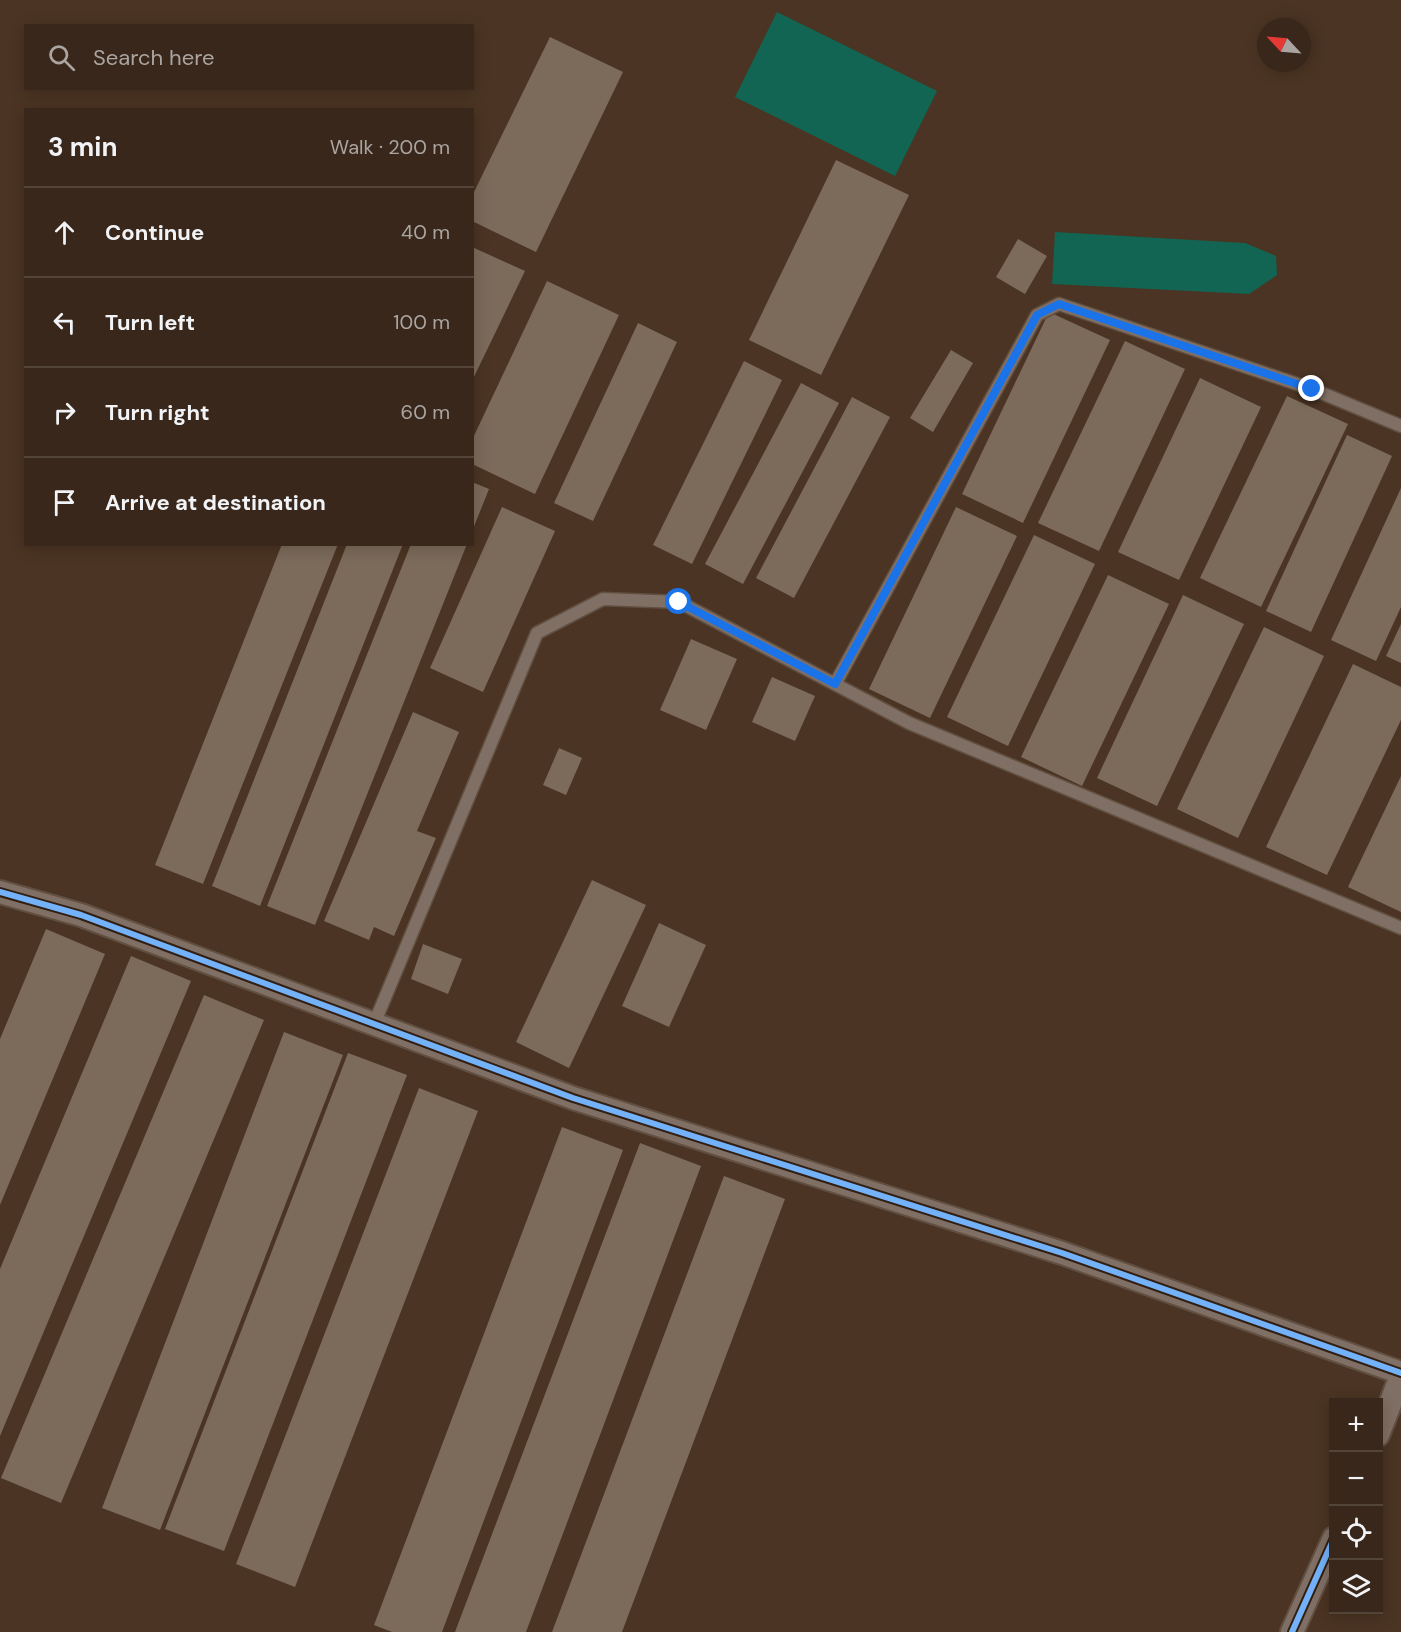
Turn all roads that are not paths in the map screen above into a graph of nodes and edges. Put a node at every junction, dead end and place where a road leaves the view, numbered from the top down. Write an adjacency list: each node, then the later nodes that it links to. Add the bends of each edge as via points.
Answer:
1 (1401, 426): 2 (lane, via 1312,389 1059,304 1037,315)
2 (835, 684): 4 (lane, via 909,723); 5 (lane, via 679,602 603,599 537,633)
3 (0, 892): 5 (street, via 81,915)
4 (1401, 927)
5 (374, 1024): 6 (street, via 573,1098 1062,1253)
6 (1401, 1375): 7 (street)
7 (1383, 1422)
8 (1329, 1549): 9 (street)
9 (1292, 1632)

